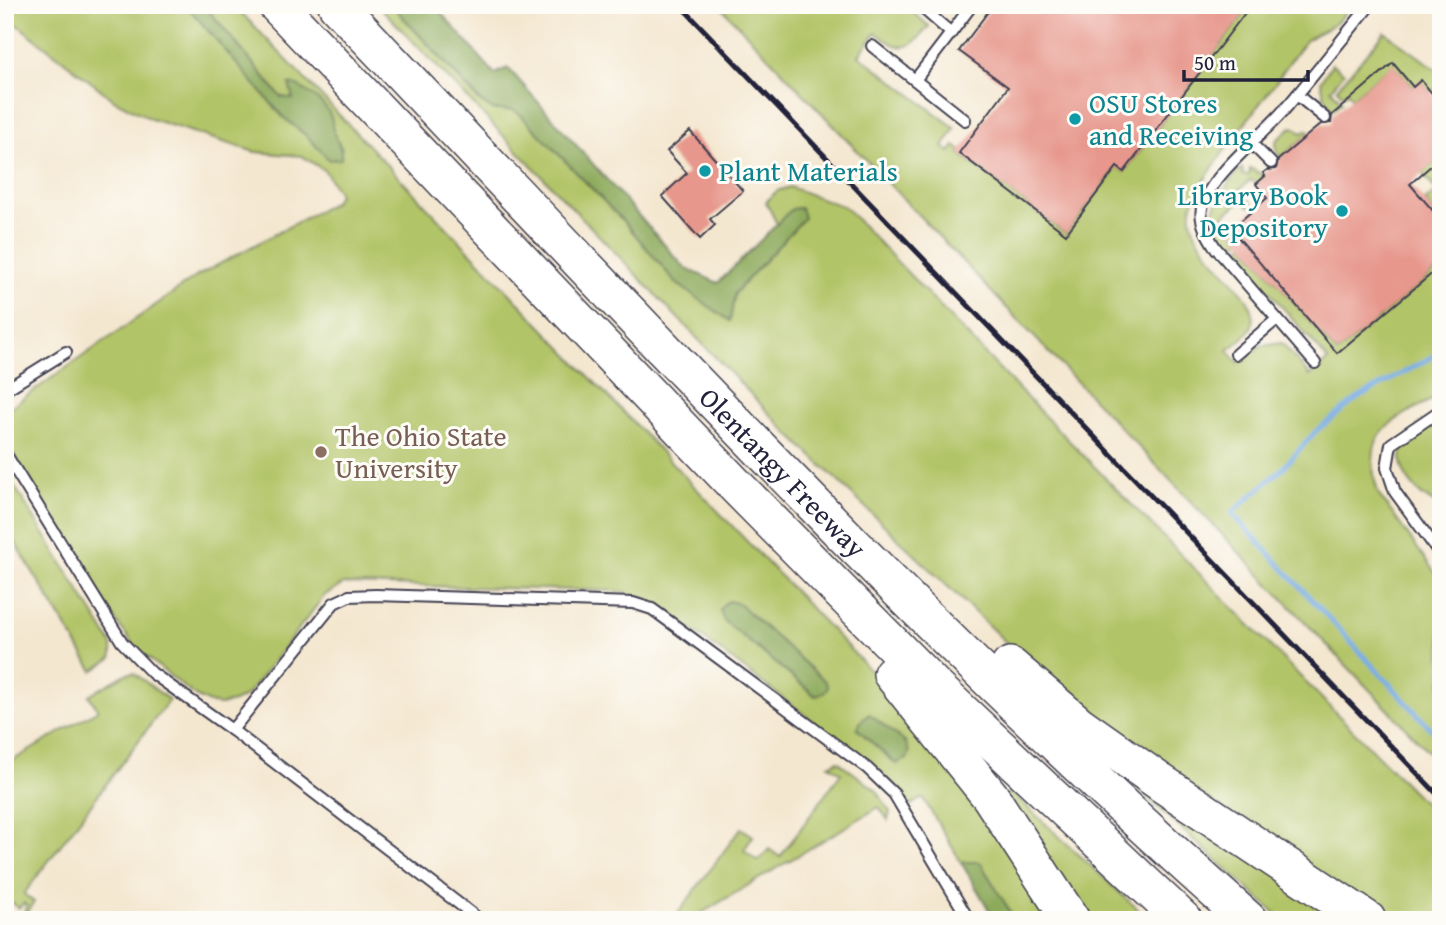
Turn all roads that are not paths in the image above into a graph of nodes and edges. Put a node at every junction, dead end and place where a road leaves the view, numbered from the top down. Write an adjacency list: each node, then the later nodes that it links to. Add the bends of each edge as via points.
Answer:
1 (277, 5): 22 (highway, Olentangy Freeway)
2 (337, 5): 21 (highway, Olentangy Freeway)
3 (919, 5): 6 (lane)
4 (972, 5): 6 (lane)
5 (1370, 5): 9 (lane)
6 (951, 33): 8 (lane)
7 (872, 46): 8 (lane)
8 (915, 80): 11 (lane)
9 (1297, 95): 10 (lane); 12 (lane)
10 (1325, 118)
11 (965, 120)
12 (1251, 143): 13 (lane); 14 (lane, via 1208,194 1201,217 1215,247)
13 (1271, 163)
14 (1278, 319): 16 (lane); 17 (lane)
15 (66, 352): 18 (lane)
16 (1236, 354)
17 (1315, 363)
18 (5, 390)
19 (1441, 410): 23 (lane, via 1391,444 1387,468 1395,492)
20 (5, 453): 24 (lane, via 122,642 152,673)
21 (768, 457): 29 (highway, Olentangy Freeway, via 965,656); 30 (highway, via 1078,724)
22 (737, 487): 27 (highway, via 983,786); 28 (highway, Olentangy Freeway, via 935,687)
23 (1439, 549)
24 (232, 730): 25 (lane); 26 (lane, via 334,603 349,596 633,603 652,609 867,768 894,794)
25 (480, 920)
26 (969, 920)
27 (1071, 920)
28 (1183, 920)
29 (1248, 920)
30 (1367, 920)

